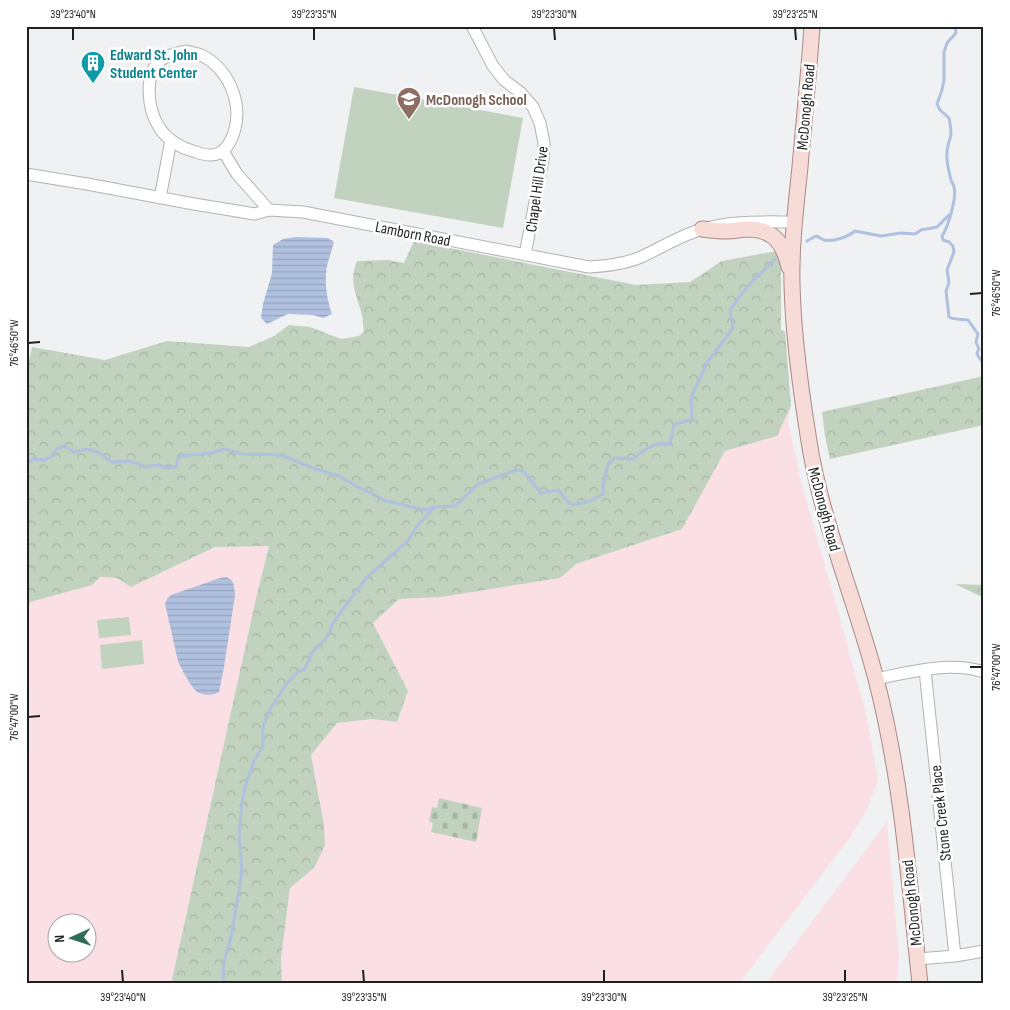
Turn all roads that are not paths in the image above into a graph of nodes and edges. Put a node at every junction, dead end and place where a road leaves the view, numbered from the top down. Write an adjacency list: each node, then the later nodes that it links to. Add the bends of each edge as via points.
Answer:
1 (472, 26): 10 (street, Chapel Hill Drive, via 493,66 533,106 540,123 543,159)
2 (812, 26): 8 (main road, McDonogh Road)
3 (171, 140): 4 (street, via 201,154 216,155); 4 (street, via 153,115 149,86 160,60 186,51 201,55 215,65 229,82 235,100 236,122); 6 (street)
4 (224, 151): 7 (street, via 237,174)
5 (26, 174): 6 (street, Lamborn Road)
6 (160, 198): 7 (street, Lamborn Road, via 255,214)
7 (269, 210): 10 (street, Lamborn Road, via 303,212)
8 (795, 222): 9 (street, Lamborn Road, via 737,222); 11 (main road, McDonogh Road)
9 (702, 229): 10 (street, Lamborn Road, via 639,258 612,265 589,267); 11 (main road, via 752,229 772,234 784,250)
10 (525, 255)
11 (792, 284): 14 (main road, McDonogh Road, via 802,393 814,467 833,542)
12 (925, 670): 13 (street, via 957,667); 14 (street); 16 (street, Stone Creek Place)
13 (984, 672)
14 (876, 678): 17 (main road, McDonogh Road, via 898,786)
15 (984, 951): 16 (street)
16 (955, 956): 17 (street)
17 (918, 960): 18 (main road, McDonogh Road)
18 (920, 984)

